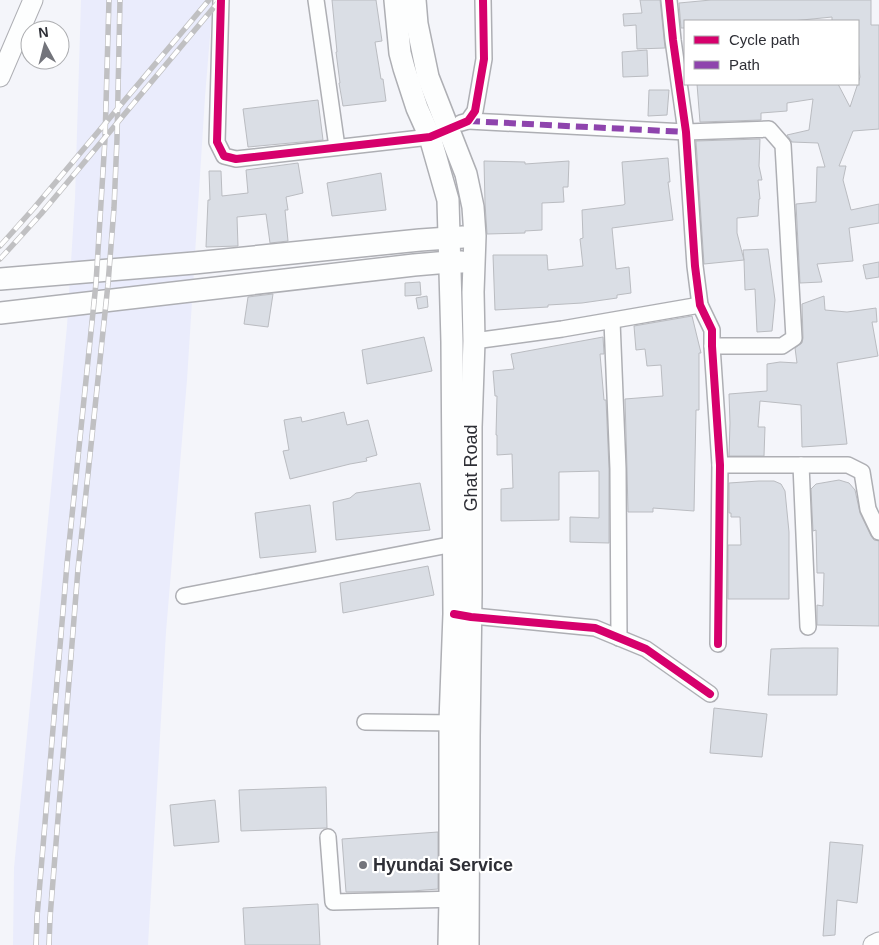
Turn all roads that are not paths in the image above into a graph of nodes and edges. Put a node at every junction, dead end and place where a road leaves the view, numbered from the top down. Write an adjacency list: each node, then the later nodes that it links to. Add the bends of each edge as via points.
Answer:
1 (33, 0): 9 (street)
2 (221, 0): 13 (street, via 217,142 224,156 236,159)
3 (316, 0): 13 (street)
4 (395, 0): 12 (main road, Ghat Road, via 400,53 417,108)
5 (415, 0): 12 (main road, Ghat Road)
6 (483, 0): 10 (street, via 484,59 475,111)
7 (669, 0): 8 (street)
8 (679, 40): 11 (street)
9 (0, 77)
10 (468, 120): 11 (street); 12 (street)
11 (686, 132): 23 (street); 27 (street, via 769,128 784,145 794,338 782,346)
12 (439, 133): 13 (street); 14 (main road, Ghat Road); 15 (main road, Ghat Road, via 466,174)
13 (337, 148)
14 (448, 200): 16 (main road, Ghat Road); 17 (main road)
15 (475, 236): 16 (main road); 19 (main road, Ghat Road)
16 (449, 238): 17 (main road); 18 (main road, Ghat Road)
17 (420, 240): 21 (main road)
18 (449, 262): 19 (main road); 20 (main road); 22 (main road, Ghat Road)
19 (474, 262): 26 (main road, Ghat Road)
20 (414, 264): 22 (main road); 24 (main road)
21 (0, 279)
22 (450, 288): 31 (main road, Ghat Road)
23 (700, 305): 25 (street); 27 (street, via 712,330)
24 (0, 313)
25 (612, 320): 26 (street); 35 (street, via 618,469)
26 (474, 341): 33 (main road, Ghat Road)
27 (712, 346): 28 (street)
28 (720, 465): 29 (street); 36 (street)
29 (801, 465): 30 (street, via 848,465 862,472 868,509); 34 (street)
30 (879, 532)
31 (454, 544): 32 (street); 33 (main road, Ghat Road)
32 (184, 596)
33 (462, 615): 35 (street, via 595,628); 39 (main road, Ghat Road)
34 (808, 627)
35 (619, 638): 37 (street, via 646,649)
36 (718, 644)
37 (710, 694)
38 (365, 722): 39 (street)
39 (460, 723): 41 (main road, Ghat Road)
40 (328, 837): 41 (street, via 332,902)
41 (459, 899): 43 (main road, Ghat Road); 44 (main road, Ghat Road)
42 (879, 942): 45 (street)
43 (449, 945)
44 (468, 945)
45 (873, 945)

